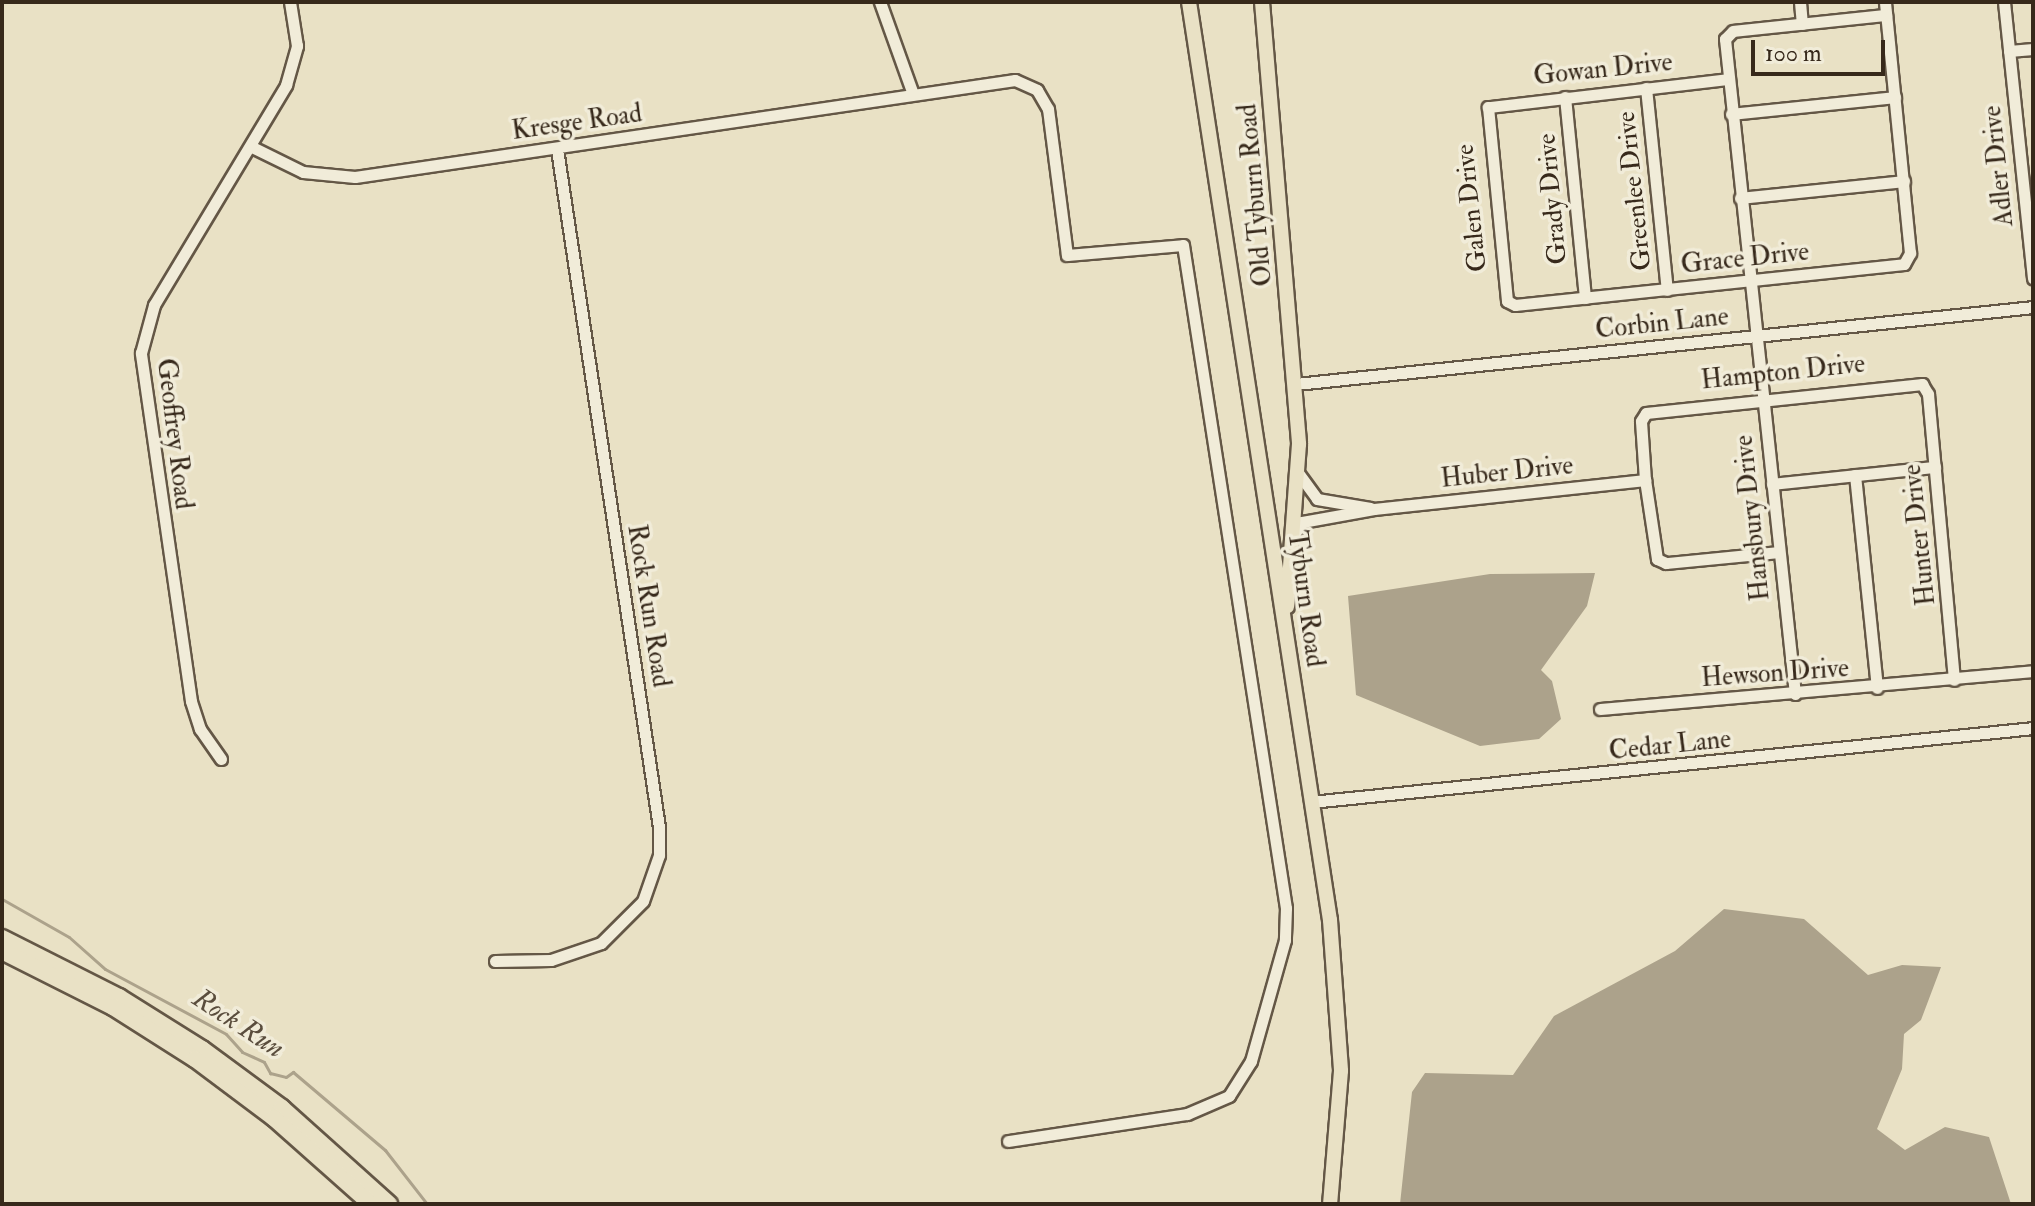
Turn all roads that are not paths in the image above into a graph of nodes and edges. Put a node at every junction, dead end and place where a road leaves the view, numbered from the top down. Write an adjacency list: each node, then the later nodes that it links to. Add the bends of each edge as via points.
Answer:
1 (290, 2): 18 (street, Geoffrey Road, via 297,32 292,73)
2 (880, 2): 13 (street)
3 (1189, 2): 41 (main road, Tyburn Road, via 1248,362)
4 (1262, 2): 30 (main road, Old Tyburn Road)
5 (1800, 2): 8 (street)
6 (2004, 2): 10 (street, Adler Drive)
7 (1886, 8): 8 (street); 15 (street)
8 (1802, 24): 11 (street, Hansbury Drive, via 1728,34)
9 (2033, 49): 10 (street)
10 (2009, 51): 22 (street, Adler Drive)
11 (1728, 79): 12 (street, Gowan Drive); 17 (street, Hansbury Drive)
12 (1646, 88): 14 (street, Gowan Drive); 25 (street, Greenlee Drive)
13 (913, 94): 19 (street, Kresge Road); 53 (street, Kresge Road, via 1015,80 1037,90 1049,114 1067,255 1183,245 1286,908 1285,940 1262,1025 1233,1092 1187,1114)
14 (1565, 97): 16 (street, Gowan Drive); 26 (street, Grady Drive)
15 (1895, 97): 17 (street); 20 (street)
16 (1485, 110): 27 (street, Galen Drive)
17 (1731, 114): 21 (street, Hansbury Drive)
18 (252, 147): 19 (street, Kresge Road, via 303,172 335,178); 48 (street, Geoffrey Road, via 154,305 141,353 191,701 200,729)
19 (557, 149): 52 (street, Rock Run Road, via 659,827 659,855 643,901 601,943 551,960)
20 (1904, 181): 21 (street); 24 (street, Grace Drive, via 1910,253 1904,264)
21 (1740, 198): 24 (street, Hansbury Drive)
22 (2032, 253): 23 (street, Adler Drive)
23 (2033, 278)
24 (1749, 281): 25 (street, Grace Drive); 29 (street, Hansbury Drive)
25 (1667, 290): 26 (street, Grace Drive)
26 (1585, 298): 27 (street, Grace Drive)
27 (1507, 301)
28 (2033, 307): 29 (street, Corbin Lane)
29 (1755, 337): 30 (street, Corbin Lane); 32 (street, Hansbury Drive)
30 (1296, 384): 34 (main road, Old Tyburn Road)
31 (1924, 386): 32 (street, Hampton Drive, via 1914,382); 33 (street, Hunter Drive)
32 (1762, 397): 36 (street, Hampton Drive, via 1646,413 1641,421); 37 (street, Hansbury Drive)
33 (1935, 467): 35 (street); 43 (street, Hunter Drive)
34 (1299, 474): 38 (street, Huber Drive, via 1317,499); 39 (main road, Old Tyburn Road)
35 (1855, 475): 37 (street); 44 (street)
36 (1645, 480): 38 (street, Huber Drive); 40 (street, via 1657,559 1666,563)
37 (1772, 484): 40 (street, Hansbury Drive)
38 (1374, 509): 39 (street, Huber Drive, via 1302,522)
39 (1294, 534): 41 (main road, Old Tyburn Road)
40 (1779, 552): 45 (street, Hansbury Drive)
41 (1284, 632): 49 (main road, Tyburn Road)
42 (2033, 671): 43 (street, Hewson Drive)
43 (1954, 680): 44 (street, Hewson Drive)
44 (1877, 688): 45 (street, Hewson Drive)
45 (1795, 694): 46 (street, Hewson Drive)
46 (1600, 709)
47 (2033, 728): 49 (street, Cedar Lane)
48 (221, 759)
49 (1311, 802): 56 (main road, Tyburn Road, via 1340,1005 1340,1124)
50 (2, 938): 55 (highway, via 119,997 211,1056 307,1129)
51 (2, 951): 54 (highway, via 103,1002 195,1059 291,1131)
52 (495, 961)
53 (1008, 1141)
54 (371, 1204)
55 (389, 1204)
56 (1330, 1204)

